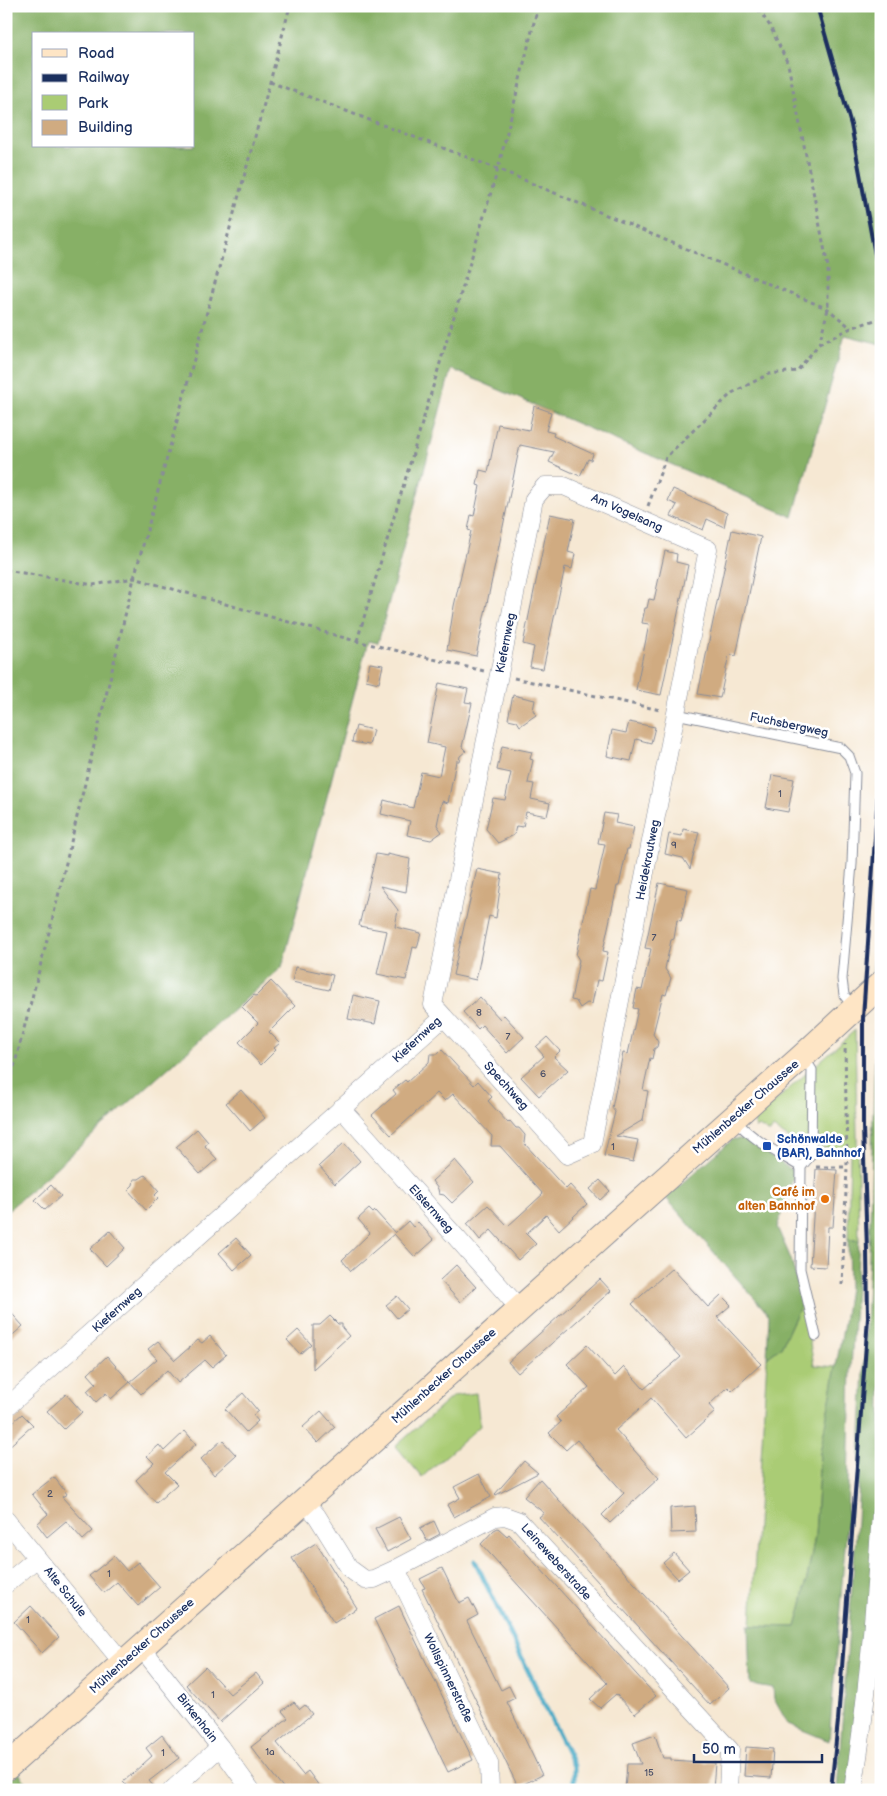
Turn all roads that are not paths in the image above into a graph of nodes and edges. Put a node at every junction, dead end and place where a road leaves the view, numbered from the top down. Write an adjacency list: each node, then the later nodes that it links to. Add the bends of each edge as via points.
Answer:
1 (545, 486): 2 (street, Am Vogelsang, via 564,486); 6 (street, Kiefernweg, via 534,499 433,1005)
2 (708, 548): 3 (street, Heidekrautweg)
3 (676, 714): 5 (lane, Fuchsbergweg, via 840,748 848,756 855,774 852,864 842,979 844,995); 10 (street, Heidekrautweg, via 592,1144)
4 (881, 984): 5 (main road, Mühlenbecker Chaussee)
5 (854, 1008): 7 (main road, Mühlenbecker Chaussee)
6 (444, 1017): 8 (street, Kiefernweg); 10 (street, Spechtweg)
7 (803, 1056): 9 (main road, Mühlenbecker Chaussee); 11 (lane, via 812,1070 811,1155)
8 (341, 1108): 12 (street, Elsternweg); 14 (street, Kiefernweg)
9 (733, 1118): 11 (lane, via 741,1127); 12 (main road, Mühlenbecker Chaussee)
10 (568, 1155)
11 (800, 1167): 13 (lane, via 800,1269)
12 (520, 1309): 15 (main road, Mühlenbecker Chaussee)
13 (816, 1336)
14 (6, 1408)
15 (304, 1501): 19 (street, Leineweberstraße, via 350,1569 366,1580); 23 (main road, Mühlenbecker Chaussee)
16 (881, 1513): 20 (street)
17 (6, 1520): 18 (street, Alte Schule)
18 (37, 1558): 21 (street); 23 (street, Alte Schule)
19 (396, 1569): 28 (street, Wollspinnerstraße, via 489,1763); 29 (street, Leineweberstraße, via 495,1517 505,1516 519,1521 730,1750)
20 (879, 1583): 22 (street)
21 (6, 1584)
22 (877, 1622): 30 (street)
23 (132, 1655): 24 (street, Birkenhain); 25 (main road, Mühlenbecker Chaussee)
24 (220, 1747): 26 (street); 27 (street, Birkenhain)
25 (6, 1768)
26 (172, 1790)
27 (251, 1790)
28 (490, 1790)
29 (728, 1790)
30 (853, 1790)

